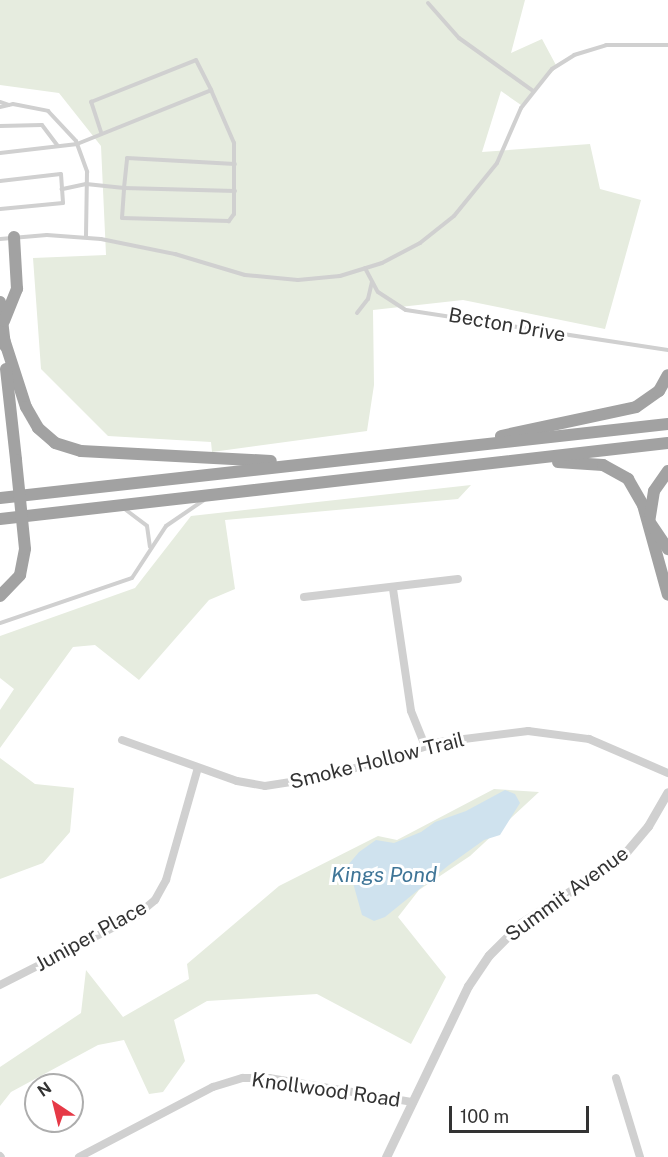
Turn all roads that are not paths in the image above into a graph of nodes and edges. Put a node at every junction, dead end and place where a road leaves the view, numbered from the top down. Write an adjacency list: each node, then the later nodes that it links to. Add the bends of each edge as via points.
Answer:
1 (428, 3): 4 (lane, via 459,38)
2 (668, 45): 4 (lane, via 606,45 574,55 552,69)
3 (211, 90): 9 (lane); 9 (lane, via 196,60 91,102); 13 (lane, via 234,143)
4 (532, 91): 23 (lane, via 497,163 454,216 420,243)
5 (0, 102): 6 (lane)
6 (9, 105): 7 (lane); 10 (lane, via 31,105 48,111)
7 (0, 107)
8 (0, 126): 11 (lane, via 36,122 50,131)
9 (102, 132): 10 (lane)
10 (77, 144): 11 (lane); 15 (lane)
11 (58, 146): 12 (lane)
12 (0, 153)
13 (236, 164): 16 (lane, via 127,158); 18 (lane)
14 (0, 181): 17 (lane, via 61,174)
15 (86, 184): 16 (lane); 17 (lane); 21 (lane)
16 (124, 188): 18 (lane); 18 (lane, via 122,218 229,221 234,214)
17 (62, 189): 19 (lane, via 63,203)
18 (235, 191)
19 (0, 208)
20 (14, 237): 21 (lane); 22 (lane); 27 (highway, via 17,289)
21 (86, 237): 23 (lane, via 156,249 245,275 298,280 340,276)
22 (0, 239)
23 (365, 268): 24 (lane, Becton Drive)
24 (372, 282): 26 (lane, via 368,299); 29 (lane, Becton Drive, via 387,301 406,309)
25 (0, 302): 27 (highway)
26 (357, 313)
27 (3, 325): 28 (highway)
28 (4, 339): 34 (highway, via 29,414 43,434 62,446 204,459); 48 (highway, bridge, via 25,549 20,575)
29 (668, 350)
30 (668, 375): 33 (highway, via 659,391 647,401 619,412)
31 (668, 424): 33 (highway)
32 (668, 443): 35 (highway)
33 (407, 453): 34 (highway)
34 (330, 461): 38 (highway)
35 (437, 471): 37 (highway); 41 (highway, via 570,461 603,465 628,479)
36 (668, 471): 41 (highway, via 654,491)
37 (216, 495): 39 (highway); 43 (lane, via 174,518)
38 (0, 498)
39 (115, 506): 40 (highway); 43 (lane, via 143,520 150,533)
40 (0, 519)
41 (649, 521): 42 (highway); 44 (highway)
42 (668, 549)
43 (149, 551): 50 (lane, via 132,578)
44 (664, 567): 47 (highway)
45 (458, 579): 46 (street)
46 (393, 589): 49 (street); 52 (street, via 411,711)
47 (668, 595)
48 (0, 596)
49 (304, 597)
50 (0, 623)
51 (122, 740): 53 (street, Smoke Hollow Trail)
52 (425, 745): 53 (street, Smoke Hollow Trail, via 337,774 281,785 250,784); 54 (street, Smoke Hollow Trail, via 510,732 549,731 589,739)
53 (198, 768): 56 (street, Juniper Place, via 166,880 155,900 136,916)
54 (668, 773)
55 (668, 792): 58 (street, Summit Avenue, via 621,858 530,916 489,955 468,986)
56 (0, 985)
57 (616, 1078): 61 (street)
58 (412, 1102): 59 (street, Knollwood Road, via 269,1078 243,1078 213,1087); 60 (street, Summit Avenue)
59 (79, 1157)
60 (386, 1157)
61 (640, 1157)

